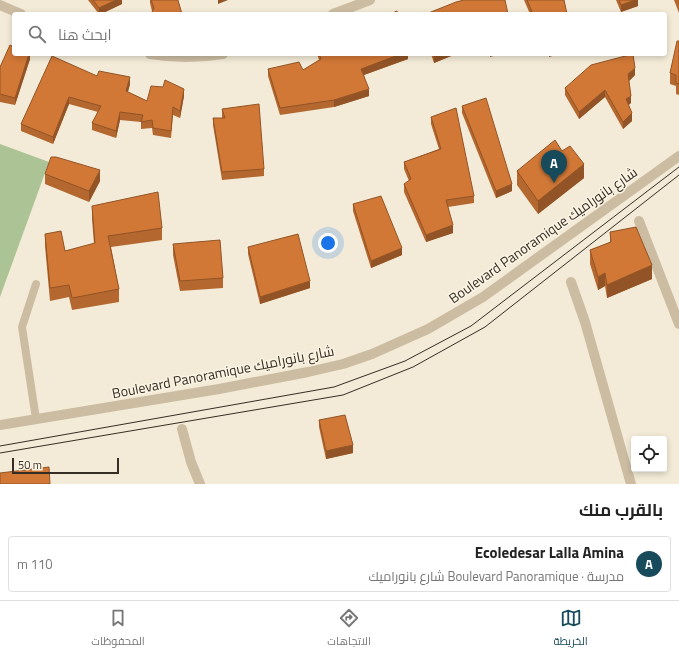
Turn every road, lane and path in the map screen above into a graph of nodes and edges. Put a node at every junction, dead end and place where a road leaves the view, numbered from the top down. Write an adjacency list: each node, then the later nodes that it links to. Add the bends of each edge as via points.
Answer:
1 (370, 0): 4 (street)
2 (0, 5): 3 (street)
3 (16, 12)
4 (338, 12)
5 (161, 56): 6 (street)
6 (206, 56)
7 (679, 156): 12 (street, Boulevard Panoramique شارع بانوراميك, via 483,297 400,343 343,364 308,372)
8 (638, 222): 11 (street)
9 (571, 282): 16 (street, via 586,322)
10 (36, 284): 12 (lane, via 22,327)
11 (679, 324)
12 (36, 419): 13 (street, Boulevard Panoramique شارع بانوراميك)
13 (0, 424)
14 (182, 429): 15 (street)
15 (200, 484)
16 (631, 484)

